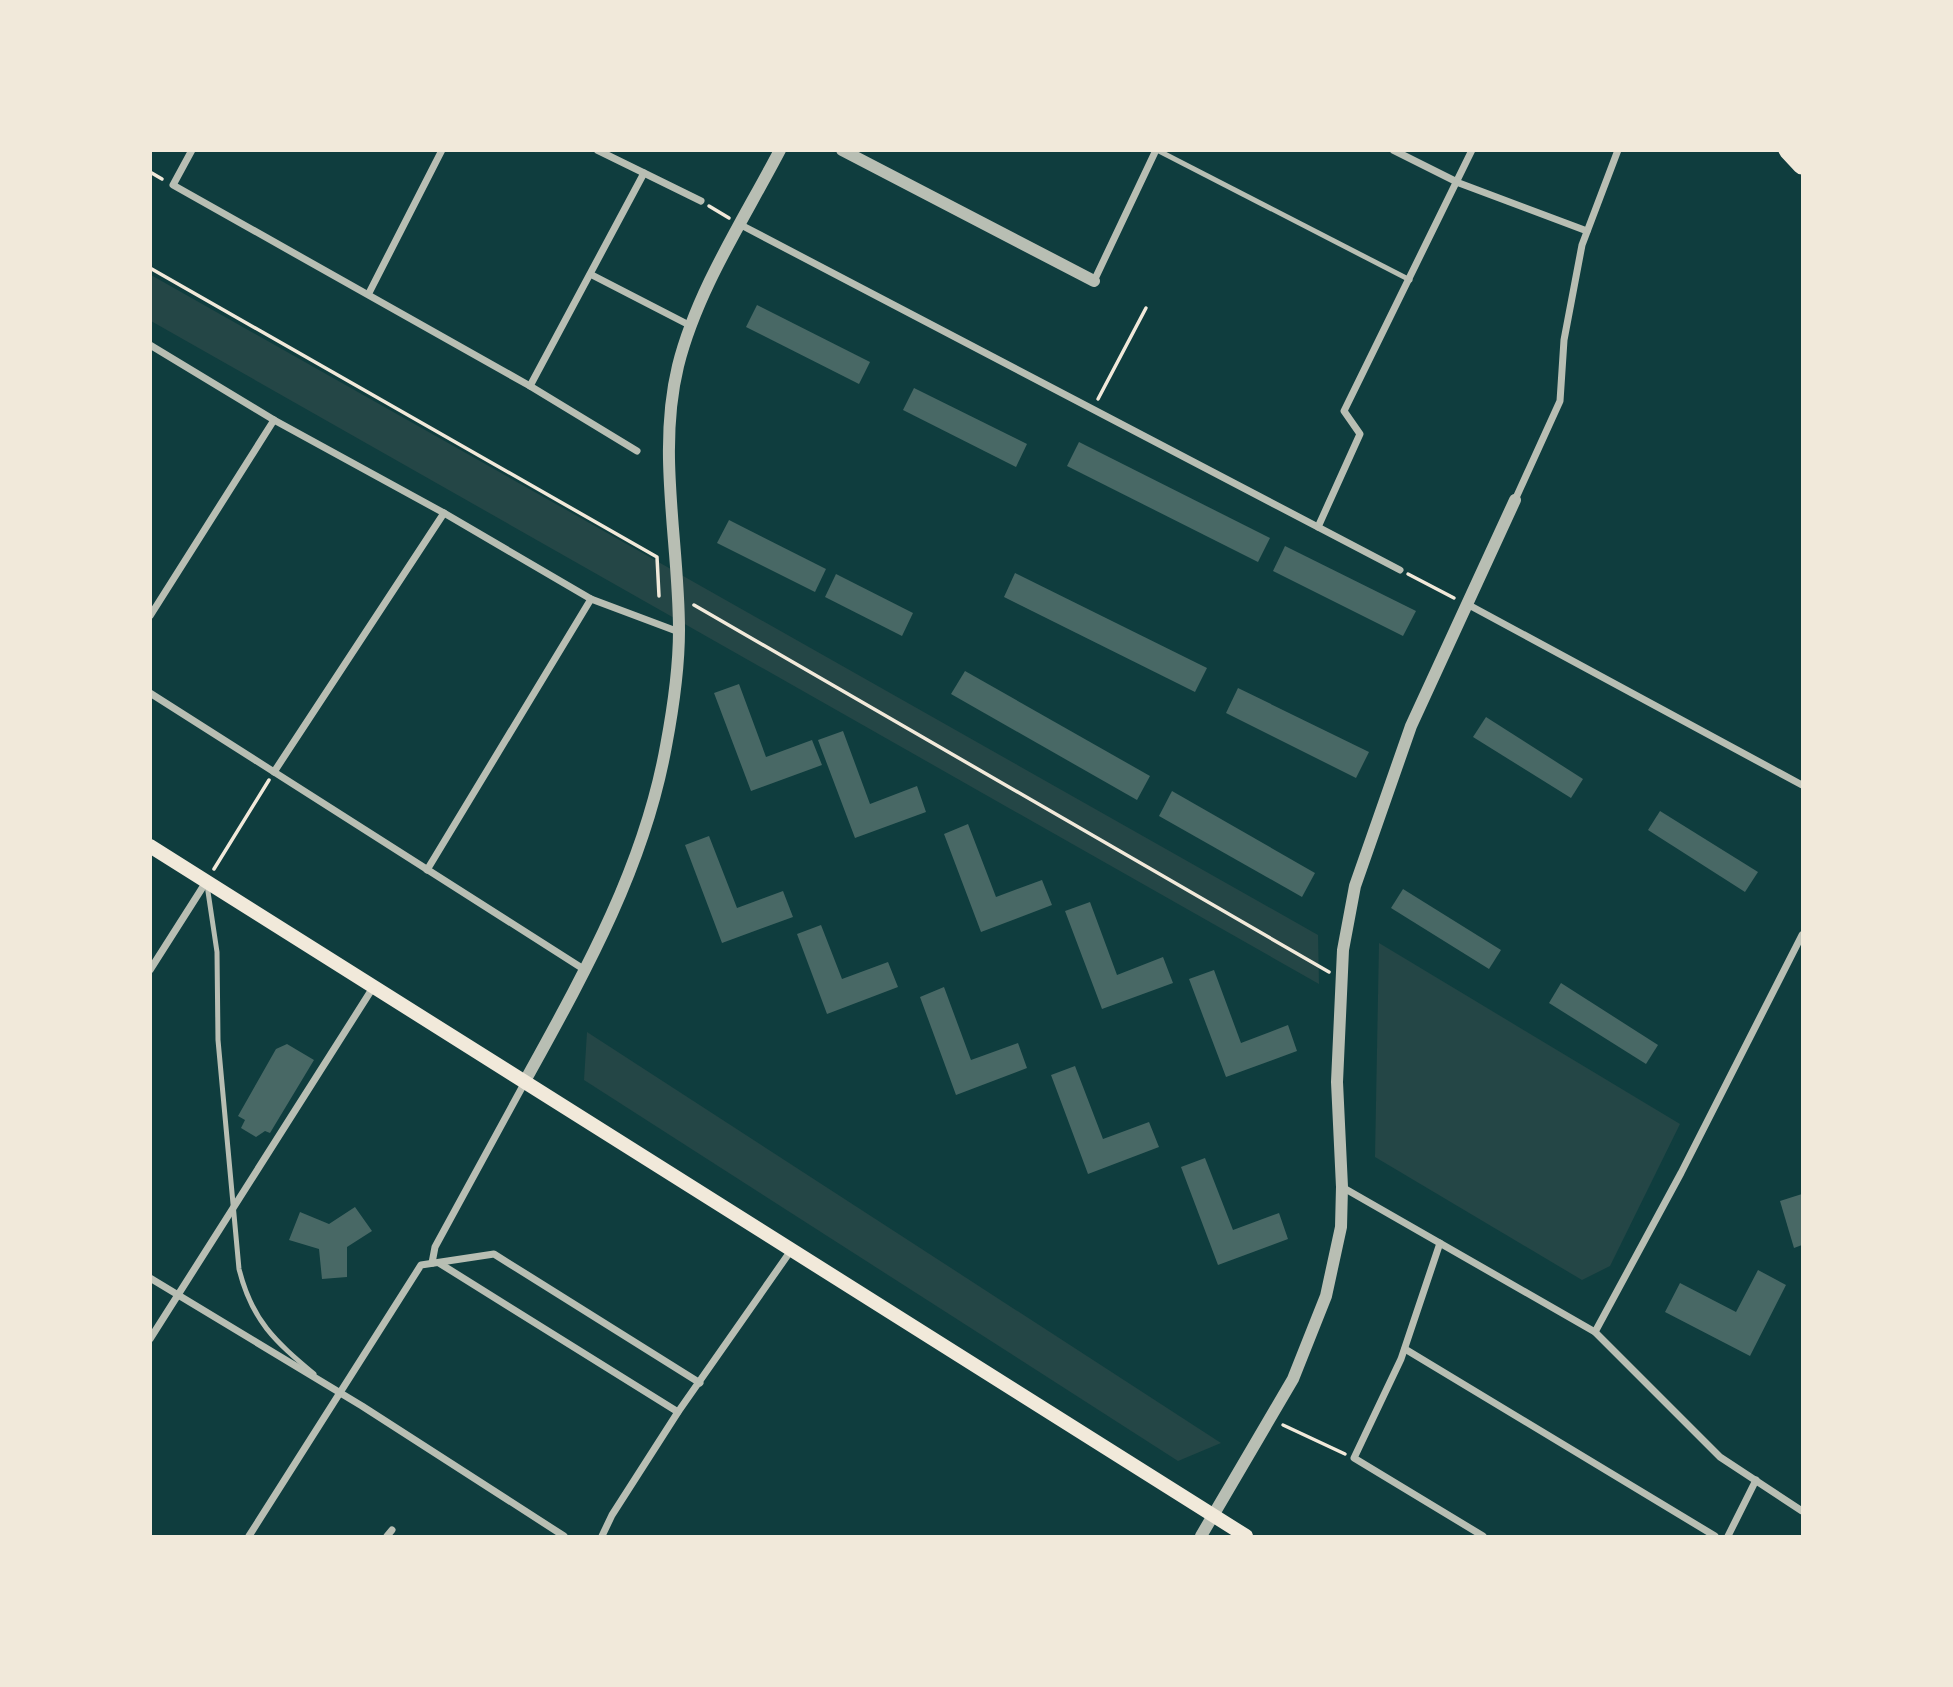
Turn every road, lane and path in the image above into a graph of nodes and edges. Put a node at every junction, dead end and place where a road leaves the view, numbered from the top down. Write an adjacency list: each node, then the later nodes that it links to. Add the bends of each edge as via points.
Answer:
1 (192, 150): 21 (street, via 173,185)
2 (442, 150): 21 (street)
3 (597, 150): 12 (street)
4 (780, 150): 15 (street)
5 (842, 150): 20 (street)
6 (1156, 150): 19 (lane); 20 (street)
7 (1393, 150): 13 (street)
8 (1472, 150): 13 (street)
9 (1618, 150): 16 (street)
10 (1788, 150): 11 (highway)
11 (1802, 164)
12 (644, 173): 14 (street); 18 (street)
13 (1459, 183): 16 (street); 19 (street)
14 (701, 201): 15 (path)
15 (741, 225): 23 (street); 26 (street)
16 (1587, 231): 29 (street, via 1564,340 1560,401)
17 (150, 268): 33 (path, via 657,557)
18 (592, 275): 23 (street); 25 (street)
19 (1410, 280): 31 (street, via 1344,411 1360,434)
20 (1094, 281)
21 (369, 293): 25 (street)
22 (1146, 309): 26 (path)
23 (691, 326): 38 (street, via 678,366 669,440)
24 (150, 345): 27 (street)
25 (530, 386): 28 (street)
26 (1093, 409): 31 (street)
27 (274, 420): 30 (street); 37 (street)
28 (636, 451)
29 (1515, 500): 35 (street)
30 (444, 513): 34 (street); 40 (street)
31 (1318, 527): 32 (street)
32 (1400, 570): 35 (path)
33 (659, 596)
34 (591, 600): 38 (street); 43 (street)
35 (1467, 604): 41 (street); 48 (street, via 1411,726 1379,814 1355,886)
36 (694, 605): 48 (path)
37 (150, 616)
38 (679, 632): 47 (street, via 666,744 650,819 618,903)
39 (150, 694): 40 (street)
40 (274, 772): 43 (street); 44 (path)
41 (1802, 785)
42 (150, 846): 44 (main road)
43 (427, 870): 47 (street)
44 (207, 881): 46 (street); 49 (main road); 52 (lane, via 217,952 218,1040)
45 (1802, 935): 58 (street)
46 (150, 970)
47 (585, 970): 50 (street)
48 (1341, 979): 51 (street, via 1337,1082)
49 (374, 986): 50 (main road); 52 (street)
50 (525, 1081): 54 (main road); 55 (street, via 435,1247)
51 (1342, 1187): 53 (street); 64 (street, via 1341,1227 1325,1296 1293,1379)
52 (234, 1208): 57 (street); 62 (lane, via 246,1299 272,1339)
53 (1440, 1243): 58 (street); 60 (street)
54 (792, 1249): 61 (street); 68 (main road)
55 (435, 1263): 61 (street, via 494,1254); 62 (street, via 421,1265); 63 (street)
56 (150, 1278): 57 (street)
57 (178, 1295): 59 (street); 62 (street)
58 (1595, 1332): 66 (street, via 1720,1457)
59 (150, 1339)
60 (1405, 1349): 65 (street); 75 (street)
61 (700, 1383): 63 (street)
62 (338, 1393): 69 (street); 70 (street)
63 (678, 1412): 71 (street)
64 (1270, 1419): 65 (path); 68 (street)
65 (1354, 1458): 74 (street)
66 (1756, 1480): 67 (street); 76 (street)
67 (1802, 1511)
68 (1212, 1517): 72 (street); 73 (main road)
69 (249, 1536)
70 (564, 1536)
71 (602, 1536)
72 (1201, 1536)
73 (1246, 1536)
74 (1483, 1536)
75 (1715, 1536)
76 (1728, 1536)

